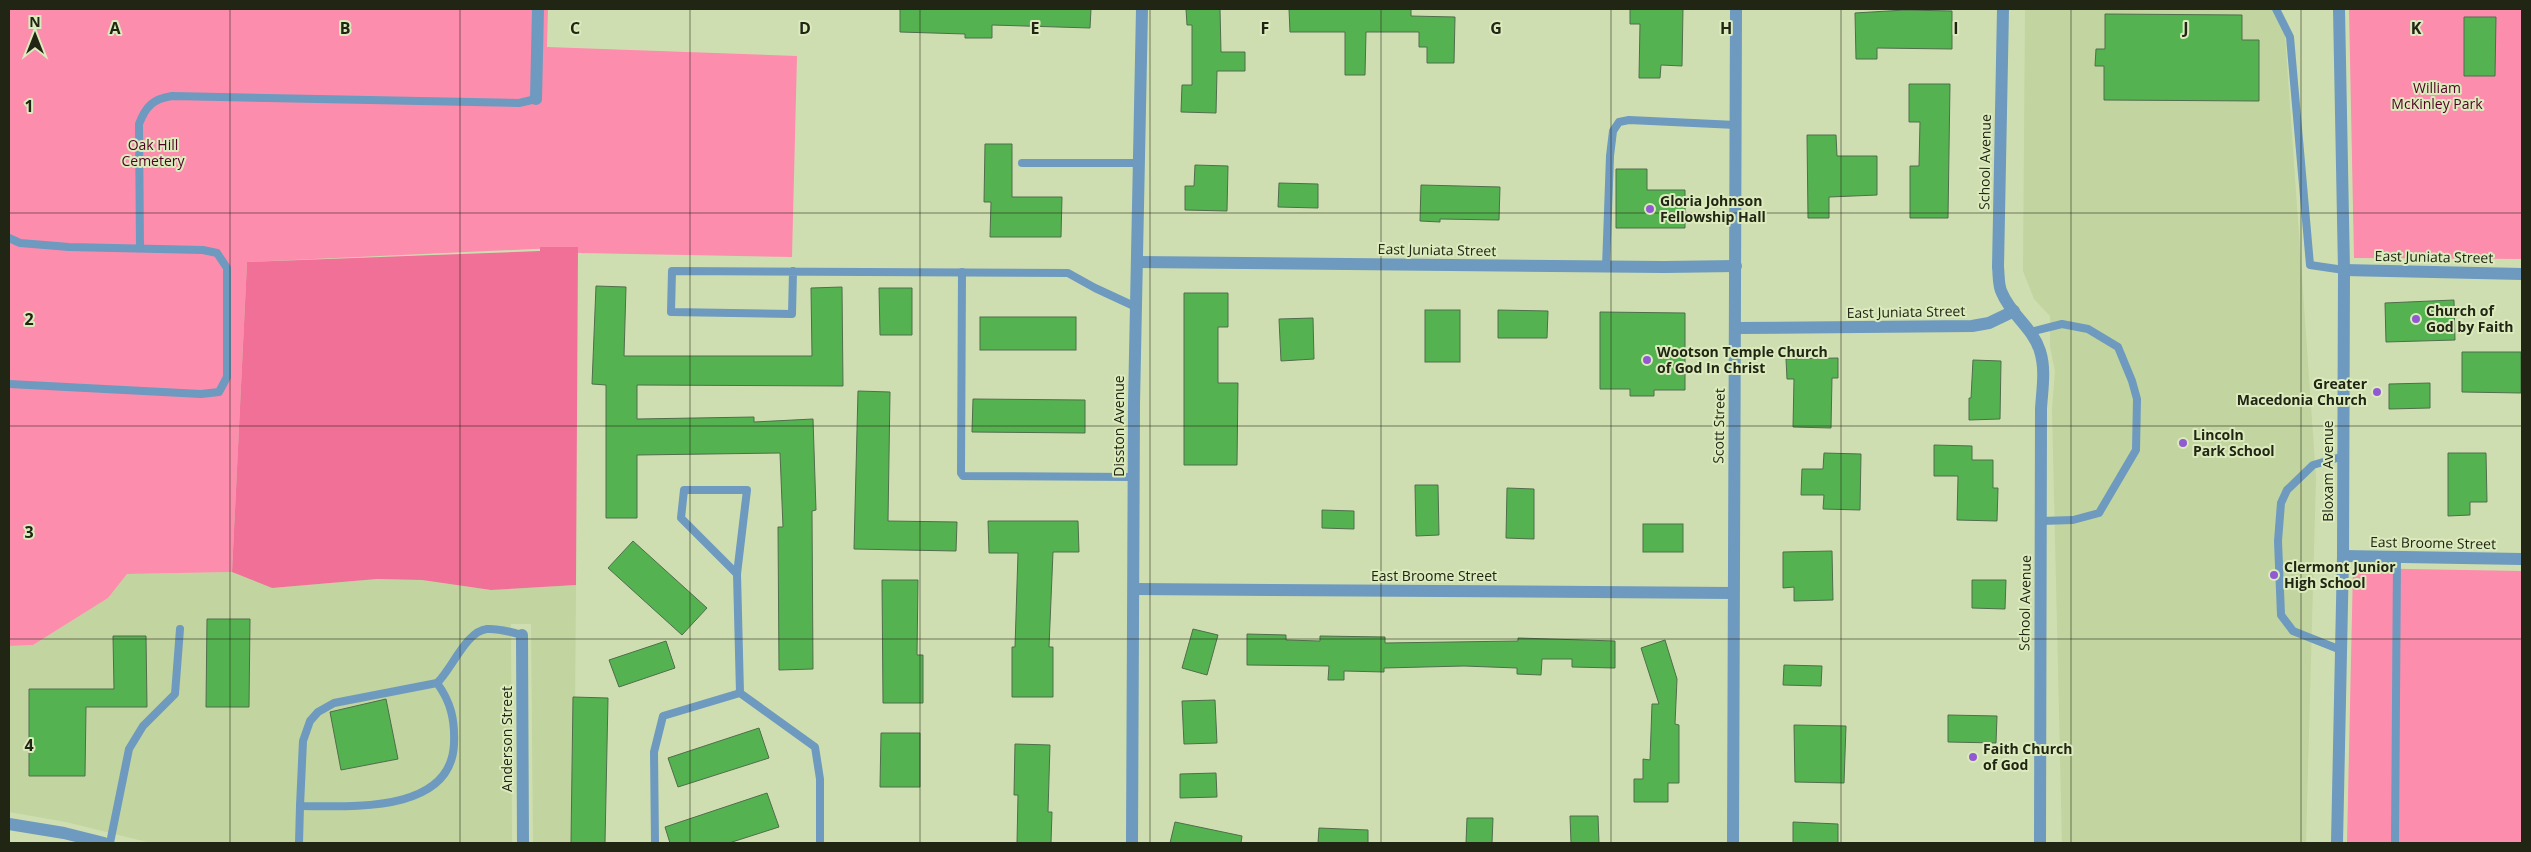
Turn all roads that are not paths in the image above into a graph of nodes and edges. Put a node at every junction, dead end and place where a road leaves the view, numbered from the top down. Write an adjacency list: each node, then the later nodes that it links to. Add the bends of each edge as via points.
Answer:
1 (538, 9): 7 (street)
2 (1142, 9): 10 (street, Disston Avenue)
3 (1736, 9): 8 (street, Scott Street)
4 (2002, 9): 21 (street, School Avenue, via 1998,267 2000,291)
5 (2276, 9): 16 (lane, via 2290,37 2310,265)
6 (2339, 9): 16 (street, Bloxam Avenue)
7 (536, 99): 12 (lane, via 519,103 157,98 145,108 139,124)
8 (1736, 126): 14 (street, Scott Street); 15 (lane, via 1619,122 1613,131 1610,156)
9 (1022, 163): 10 (lane)
10 (1139, 163): 13 (street, Disston Avenue)
11 (9, 238): 12 (lane, via 20,243 69,247)
12 (140, 248): 24 (lane, via 217,253 227,268 227,377 219,392 201,394)
13 (1137, 262): 15 (street, East Juniata Street); 20 (street, Disston Avenue)
14 (1736, 266): 15 (street, East Juniata Street); 22 (street, Scott Street)
15 (1606, 267)
16 (2344, 270): 19 (street, East Juniata Street); 25 (street, Bloxam Avenue)
17 (792, 271): 17 (lane, via 672,271 671,312 792,314); 18 (lane)
18 (962, 272): 20 (lane, via 1068,272); 26 (lane, via 963,476)
19 (2522, 274)
20 (1136, 307): 26 (street, Disston Avenue)
21 (2014, 311): 22 (street, East Juniata Street, via 1972,326); 23 (street)
22 (1736, 328): 33 (street, Scott Street)
23 (2030, 332): 27 (street, School Avenue, via 2043,363); 27 (lane, via 2062,324 2088,330 2118,347 2137,398 2136,450 2099,513 2073,520)
24 (9, 384)
25 (2344, 456): 28 (street, Bloxam Avenue); 36 (lane, via 2313,465 2287,490 2281,504 2278,541 2281,615 2293,631)
26 (1134, 477): 32 (street, Disston Avenue)
27 (2041, 521): 49 (street, School Avenue)
28 (2343, 556): 29 (street, East Broome Street); 36 (street, Bloxam Avenue)
29 (2397, 558): 30 (street, East Broome Street); 51 (lane)
30 (2522, 559)
31 (737, 574): 31 (lane, via 747,490 684,490 681,518); 38 (lane)
32 (1134, 589): 33 (street, East Broome Street); 47 (street, Disston Avenue)
33 (1733, 593): 48 (street, Scott Street)
34 (180, 628): 42 (lane, via 175,694 143,726 129,749)
35 (522, 635): 37 (lane, via 486,629 476,632); 44 (street, Anderson Street)
36 (2341, 650): 50 (street, Bloxam Avenue)
37 (437, 683): 39 (lane, via 327,706 310,721 303,741); 39 (lane, via 452,708 455,735 452,762 439,781 411,797 384,804)
38 (740, 693): 45 (lane, via 663,716 654,752); 46 (lane, via 815,747 820,778)
39 (300, 806): 43 (lane)
40 (9, 824): 41 (street)
41 (104, 843)
42 (110, 843)
43 (299, 843)
44 (523, 843)
45 (655, 843)
46 (820, 843)
47 (1132, 843)
48 (1732, 843)
49 (2040, 843)
50 (2337, 843)
51 (2395, 843)

